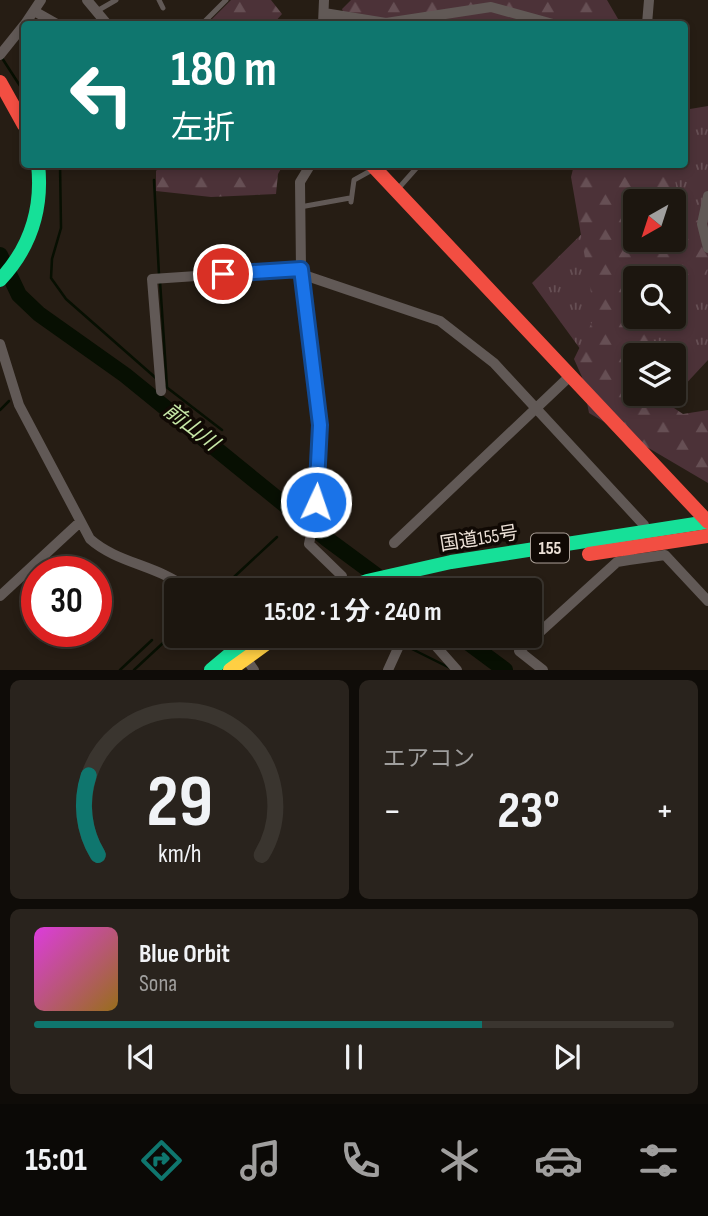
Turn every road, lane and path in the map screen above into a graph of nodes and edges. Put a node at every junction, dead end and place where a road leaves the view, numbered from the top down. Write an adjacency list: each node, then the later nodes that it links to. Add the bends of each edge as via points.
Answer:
1 (41, 0): 9 (street)
2 (87, 0): 10 (street)
3 (116, 0): 10 (lane)
4 (159, 0): 8 (lane)
5 (226, 0): 15 (lane)
6 (324, 0): 11 (street)
7 (649, 0): 21 (street)
8 (163, 8)
9 (34, 11): 12 (street); 13 (street)
10 (97, 11): 14 (street)
11 (327, 13): 16 (street); 17 (street); 18 (street)
12 (28, 21)
13 (52, 21)
14 (105, 21)
15 (205, 21)
16 (324, 21)
17 (334, 21)
18 (372, 21)
19 (396, 21): 20 (street, via 491,6)
20 (543, 21)
21 (647, 21)
22 (21, 30): 23 (street)
23 (0, 55)
24 (0, 82): 25 (main road)
25 (21, 120)
26 (39, 168): 36 (main road, via 36,221 23,251)
27 (309, 168): 33 (street, via 300,182)
28 (373, 168): 33 (lane, via 355,180 351,200)
29 (378, 168): 31 (main road)
30 (416, 168): 31 (lane)
31 (397, 190): 38 (main road)
32 (708, 196): 34 (street, via 702,224)
33 (300, 207): 35 (street)
34 (708, 248)
35 (301, 272): 39 (street, via 152,279); 40 (street, via 436,319 494,363); 48 (street, via 320,425 310,547)
36 (0, 280)
37 (0, 344): 41 (street, via 19,405)
38 (570, 376): 40 (street); 42 (main road)
39 (161, 391)
40 (537, 409): 43 (street); 45 (street)
41 (80, 522): 47 (street, via 102,548); 51 (street)
42 (708, 522): 43 (main road, 国道155号 / 155)
43 (646, 533): 49 (main road, 国道155号 / 155, via 451,562)
44 (708, 536): 46 (main road, 国道155号 / 155)
45 (394, 543)
46 (629, 554): 50 (main road, 国道155号 / 155); 52 (street, via 666,555); 63 (street, via 519,651)
47 (170, 578)
48 (338, 578)
49 (401, 578)
50 (407, 578)
51 (0, 596)
52 (708, 601)
53 (237, 648): 58 (main road)
54 (238, 648): 59 (main road)
55 (239, 648): 60 (street)
56 (398, 648): 61 (street)
57 (438, 648): 62 (street)
58 (211, 670)
59 (230, 670)
60 (254, 670)
61 (388, 670)
62 (457, 670)
63 (542, 670)

